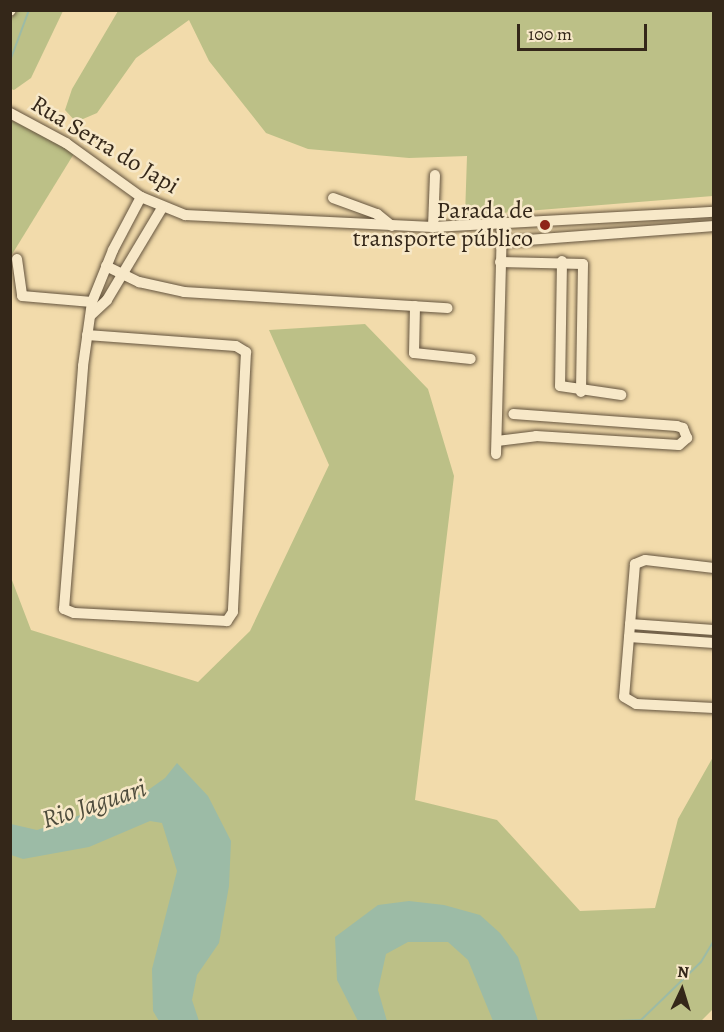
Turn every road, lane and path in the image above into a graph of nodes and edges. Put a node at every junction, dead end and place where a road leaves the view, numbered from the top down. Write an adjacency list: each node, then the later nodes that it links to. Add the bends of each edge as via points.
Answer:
1 (10, 113): 3 (street, Rua Serra do Japi, via 66,143)
2 (435, 175): 10 (street)
3 (141, 197): 5 (street, Rua Serra do Japi); 15 (street)
4 (333, 198): 7 (street, via 377,214)
5 (162, 208): 7 (street, Rua Serra do Japi, via 177,213); 16 (street)
6 (714, 212): 8 (street, Rua Serra do Japi)
7 (392, 226): 10 (street, Rua Serra do Japi)
8 (502, 226): 10 (street, Rua Serra do Japi); 11 (street)
9 (714, 226): 11 (street)
10 (433, 227)
11 (501, 242): 14 (street)
12 (17, 259): 17 (street, via 22,296)
13 (562, 261): 14 (street); 23 (street, via 558,382 562,389); 23 (street, via 583,264)
14 (500, 262): 28 (street)
15 (106, 266): 16 (street); 17 (street)
16 (122, 274): 18 (street, via 184,292); 20 (street, via 107,300)
17 (92, 302): 20 (street)
18 (415, 306): 19 (street); 22 (street, via 414,353)
19 (448, 308)
20 (91, 315): 21 (street)
21 (87, 335): 21 (street, via 64,609 74,614 227,621 233,612 246,352 236,346)
22 (471, 359)
23 (581, 392): 24 (street)
24 (621, 395)
25 (513, 414): 26 (street)
26 (538, 416): 27 (street); 27 (street, via 677,426 683,428 687,438 679,445)
27 (536, 436): 28 (street)
28 (497, 441): 29 (street)
29 (496, 454)
30 (714, 568): 31 (street, via 638,561)
31 (630, 624): 32 (street); 33 (street)
32 (714, 630)
33 (629, 637): 34 (street); 35 (street, via 626,700 682,709)
34 (714, 643)
35 (714, 708)

